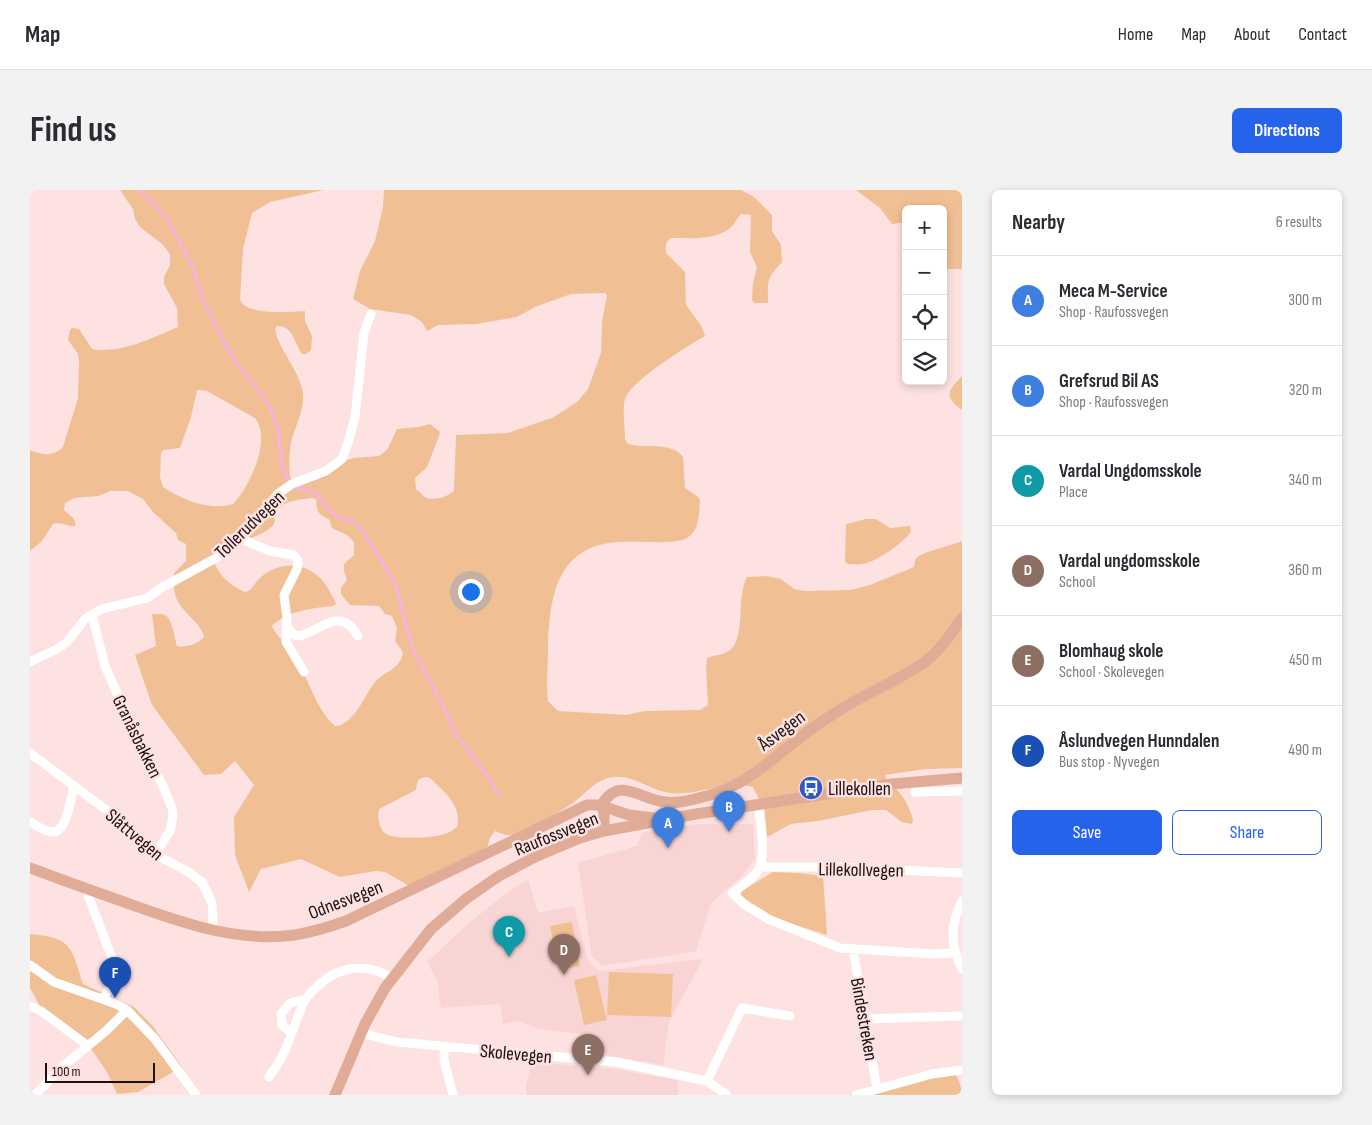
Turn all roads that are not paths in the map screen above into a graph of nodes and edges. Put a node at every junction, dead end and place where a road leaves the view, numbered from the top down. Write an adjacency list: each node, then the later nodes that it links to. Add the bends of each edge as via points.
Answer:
1 (371, 314): 2 (street, Tollerudvegen, via 364,333 355,417 342,459 326,471 292,484 279,493)
2 (239, 538): 3 (street, Tollerudvegen, via 216,558 147,598 102,609); 5 (street, via 270,551 294,555 298,561 297,570 284,595)
3 (92, 615): 7 (street, Tollerudvegen, via 66,643); 20 (street, Granåsbakken, via 105,666 172,808 170,831)
4 (962, 618): 15 (main road, Åsvegen, via 931,657 841,709 744,780 713,794 676,802 657,802 619,790 608,796)
5 (287, 627): 6 (street, via 294,635 300,636 336,620 345,622); 8 (street, via 286,642)
6 (358, 636)
7 (30, 662)
8 (304, 672)
9 (30, 752): 11 (street, Slåttvegen)
10 (962, 778): 14 (main road, Raufossvegen, via 892,784)
11 (74, 786): 17 (street, via 64,824 59,830 53,832); 20 (street, Slåttvegen, via 109,812)
12 (915, 792): 13 (street)
13 (962, 792)
14 (758, 804): 16 (main road, Raufossvegen); 21 (street, via 762,833)
15 (607, 807): 16 (main road, via 636,816); 18 (main road, via 616,816); 19 (main road); 26 (main road, Odnesvegen, via 584,806 354,918 316,931 269,936)
16 (668, 819): 18 (main road, Raufossvegen)
17 (30, 822)
18 (616, 829): 19 (main road, Raufossvegen)
19 (604, 831): 31 (main road, Raufossvegen, via 535,857 467,898 430,930)
20 (155, 854): 26 (street, Slåttvegen, via 202,882 212,903)
21 (760, 867): 23 (street, Lillekollvegen); 27 (street, via 732,893 745,905 768,919 840,948)
22 (30, 868): 26 (main road, Odnesvegen, via 177,921)
23 (962, 873)
24 (88, 895): 32 (street, via 117,971)
25 (962, 901): 28 (street, via 955,917)
26 (212, 930)
27 (853, 949): 28 (street); 38 (street, Bindestreken)
28 (954, 953): 30 (street)
29 (30, 965): 32 (street, via 54,982)
30 (962, 969)
31 (392, 978): 33 (street, via 373,969 348,969 328,976); 40 (main road, Raufossvegen)
32 (103, 999): 35 (street)
33 (306, 999): 39 (street); 39 (street, via 290,1003 280,1014 282,1025)
34 (30, 1006): 41 (street)
35 (127, 1010): 41 (street, via 100,1037); 48 (street, via 154,1039)
36 (790, 1016): 45 (street, via 742,1008)
37 (962, 1016): 38 (street)
38 (865, 1019): 46 (street, Bindestreken)
39 (292, 1033): 44 (street, via 280,1062)
40 (360, 1033): 42 (street, Skolevegen, via 397,1042); 49 (main road, Raufossvegen)
41 (87, 1045): 47 (street)
42 (444, 1046): 45 (street, Skolevegen, via 616,1062); 50 (street, via 444,1060)
43 (962, 1070): 46 (street, via 932,1074)
44 (269, 1076)
45 (707, 1081): 51 (street, Skolevegen)
46 (877, 1089): 52 (street)
47 (35, 1095)
48 (196, 1095)
49 (335, 1095)
50 (453, 1095)
51 (726, 1095)
52 (856, 1095)

